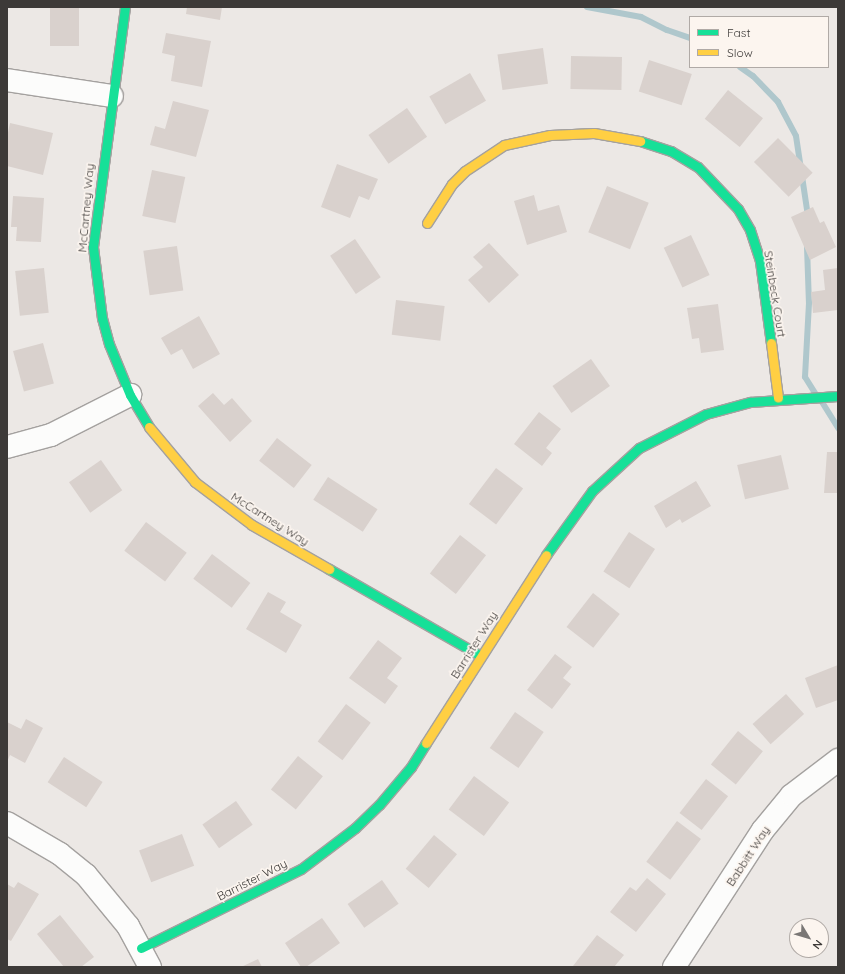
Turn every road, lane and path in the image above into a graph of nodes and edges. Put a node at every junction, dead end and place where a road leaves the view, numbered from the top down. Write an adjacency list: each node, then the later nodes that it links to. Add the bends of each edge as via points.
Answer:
1 (125, 7): 3 (street, McCartney Way)
2 (7, 80): 3 (street)
3 (112, 96): 5 (street, McCartney Way, via 100,180 94,254 102,318)
4 (427, 223): 7 (street, Steinbeck Court, via 452,184 465,171 488,153 512,142 550,135 594,133 628,137 671,151 698,167 716,182 738,209 750,230 760,261)
5 (130, 395): 8 (street, via 51,435); 9 (street, McCartney Way, via 159,441 195,482 213,497 252,526)
6 (838, 396): 7 (street, Barrister Way)
7 (778, 398): 9 (street, Barrister Way, via 750,402 706,414 645,444 620,463 592,491 551,547)
8 (7, 447)
9 (481, 656): 12 (street, Barrister Way, via 411,767 355,828 301,869)
10 (838, 760): 13 (street, Babbitt Way, via 792,795 764,830)
11 (7, 823): 12 (street, via 60,854 86,875 128,926)
12 (146, 958)
13 (674, 967)

